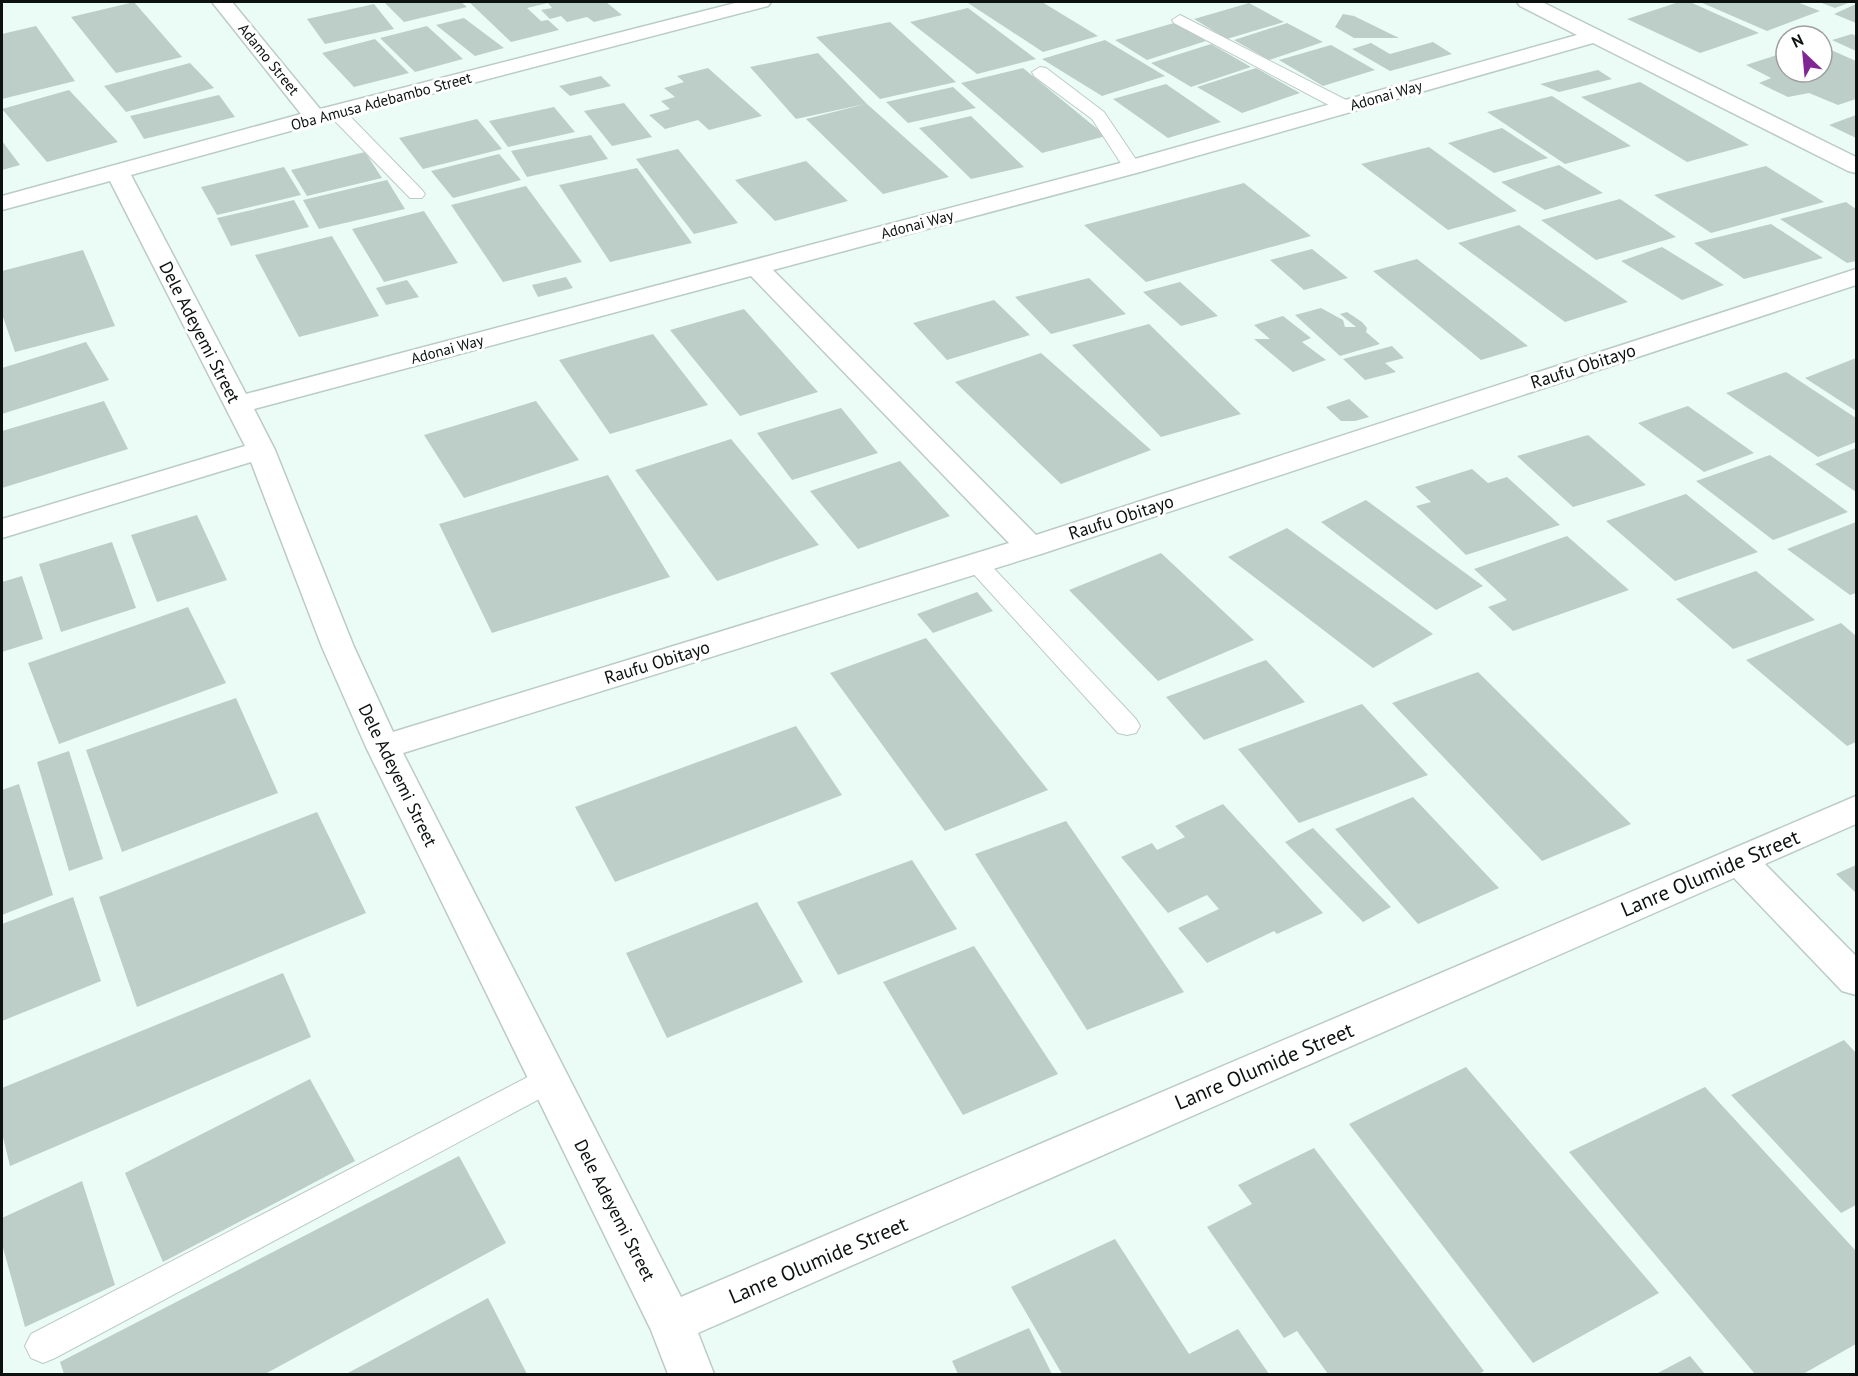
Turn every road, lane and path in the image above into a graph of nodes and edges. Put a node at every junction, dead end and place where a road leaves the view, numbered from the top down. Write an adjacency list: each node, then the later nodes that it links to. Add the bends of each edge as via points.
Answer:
1 (222, 2): 9 (street, Adamo Street)
2 (760, 2): 4 (street, Oba Amusa Adebambo Street)
3 (1527, 2): 6 (street)
4 (721, 6): 9 (street, Oba Amusa Adebambo Street)
5 (1180, 20): 8 (lane)
6 (1595, 36): 8 (street, Adonai Way); 10 (street)
7 (1040, 72): 11 (lane, via 1098,116)
8 (1346, 107): 11 (street, Adonai Way)
9 (326, 115): 12 (street, Oba Amusa Adebambo Street); 13 (lane)
10 (1857, 166)
11 (1132, 167): 15 (street, Adonai Way)
12 (117, 171): 14 (street, Oba Amusa Adebambo Street); 17 (street, Dele Adeyemi Street)
13 (416, 194)
14 (2, 202)
15 (756, 267): 17 (street, Adonai Way); 20 (street)
16 (1857, 277): 20 (street, Raufu Obitayo)
17 (237, 405): 18 (street, Dele Adeyemi Street)
18 (261, 450): 19 (street); 23 (street, Dele Adeyemi Street, via 338,647)
19 (2, 529)
20 (1030, 547): 21 (street, Raufu Obitayo)
21 (977, 564): 22 (lane); 23 (street, Raufu Obitayo)
22 (1127, 726)
23 (383, 747): 27 (street, Dele Adeyemi Street)
24 (1857, 809): 25 (street, Lanre Olumide Street)
25 (1739, 860): 26 (street); 28 (street, Lanre Olumide Street)
26 (1857, 980)
27 (549, 1079): 28 (street, Dele Adeyemi Street); 29 (lane)
28 (671, 1323): 30 (street, Dele Adeyemi Street)
29 (43, 1346)
30 (691, 1374)

